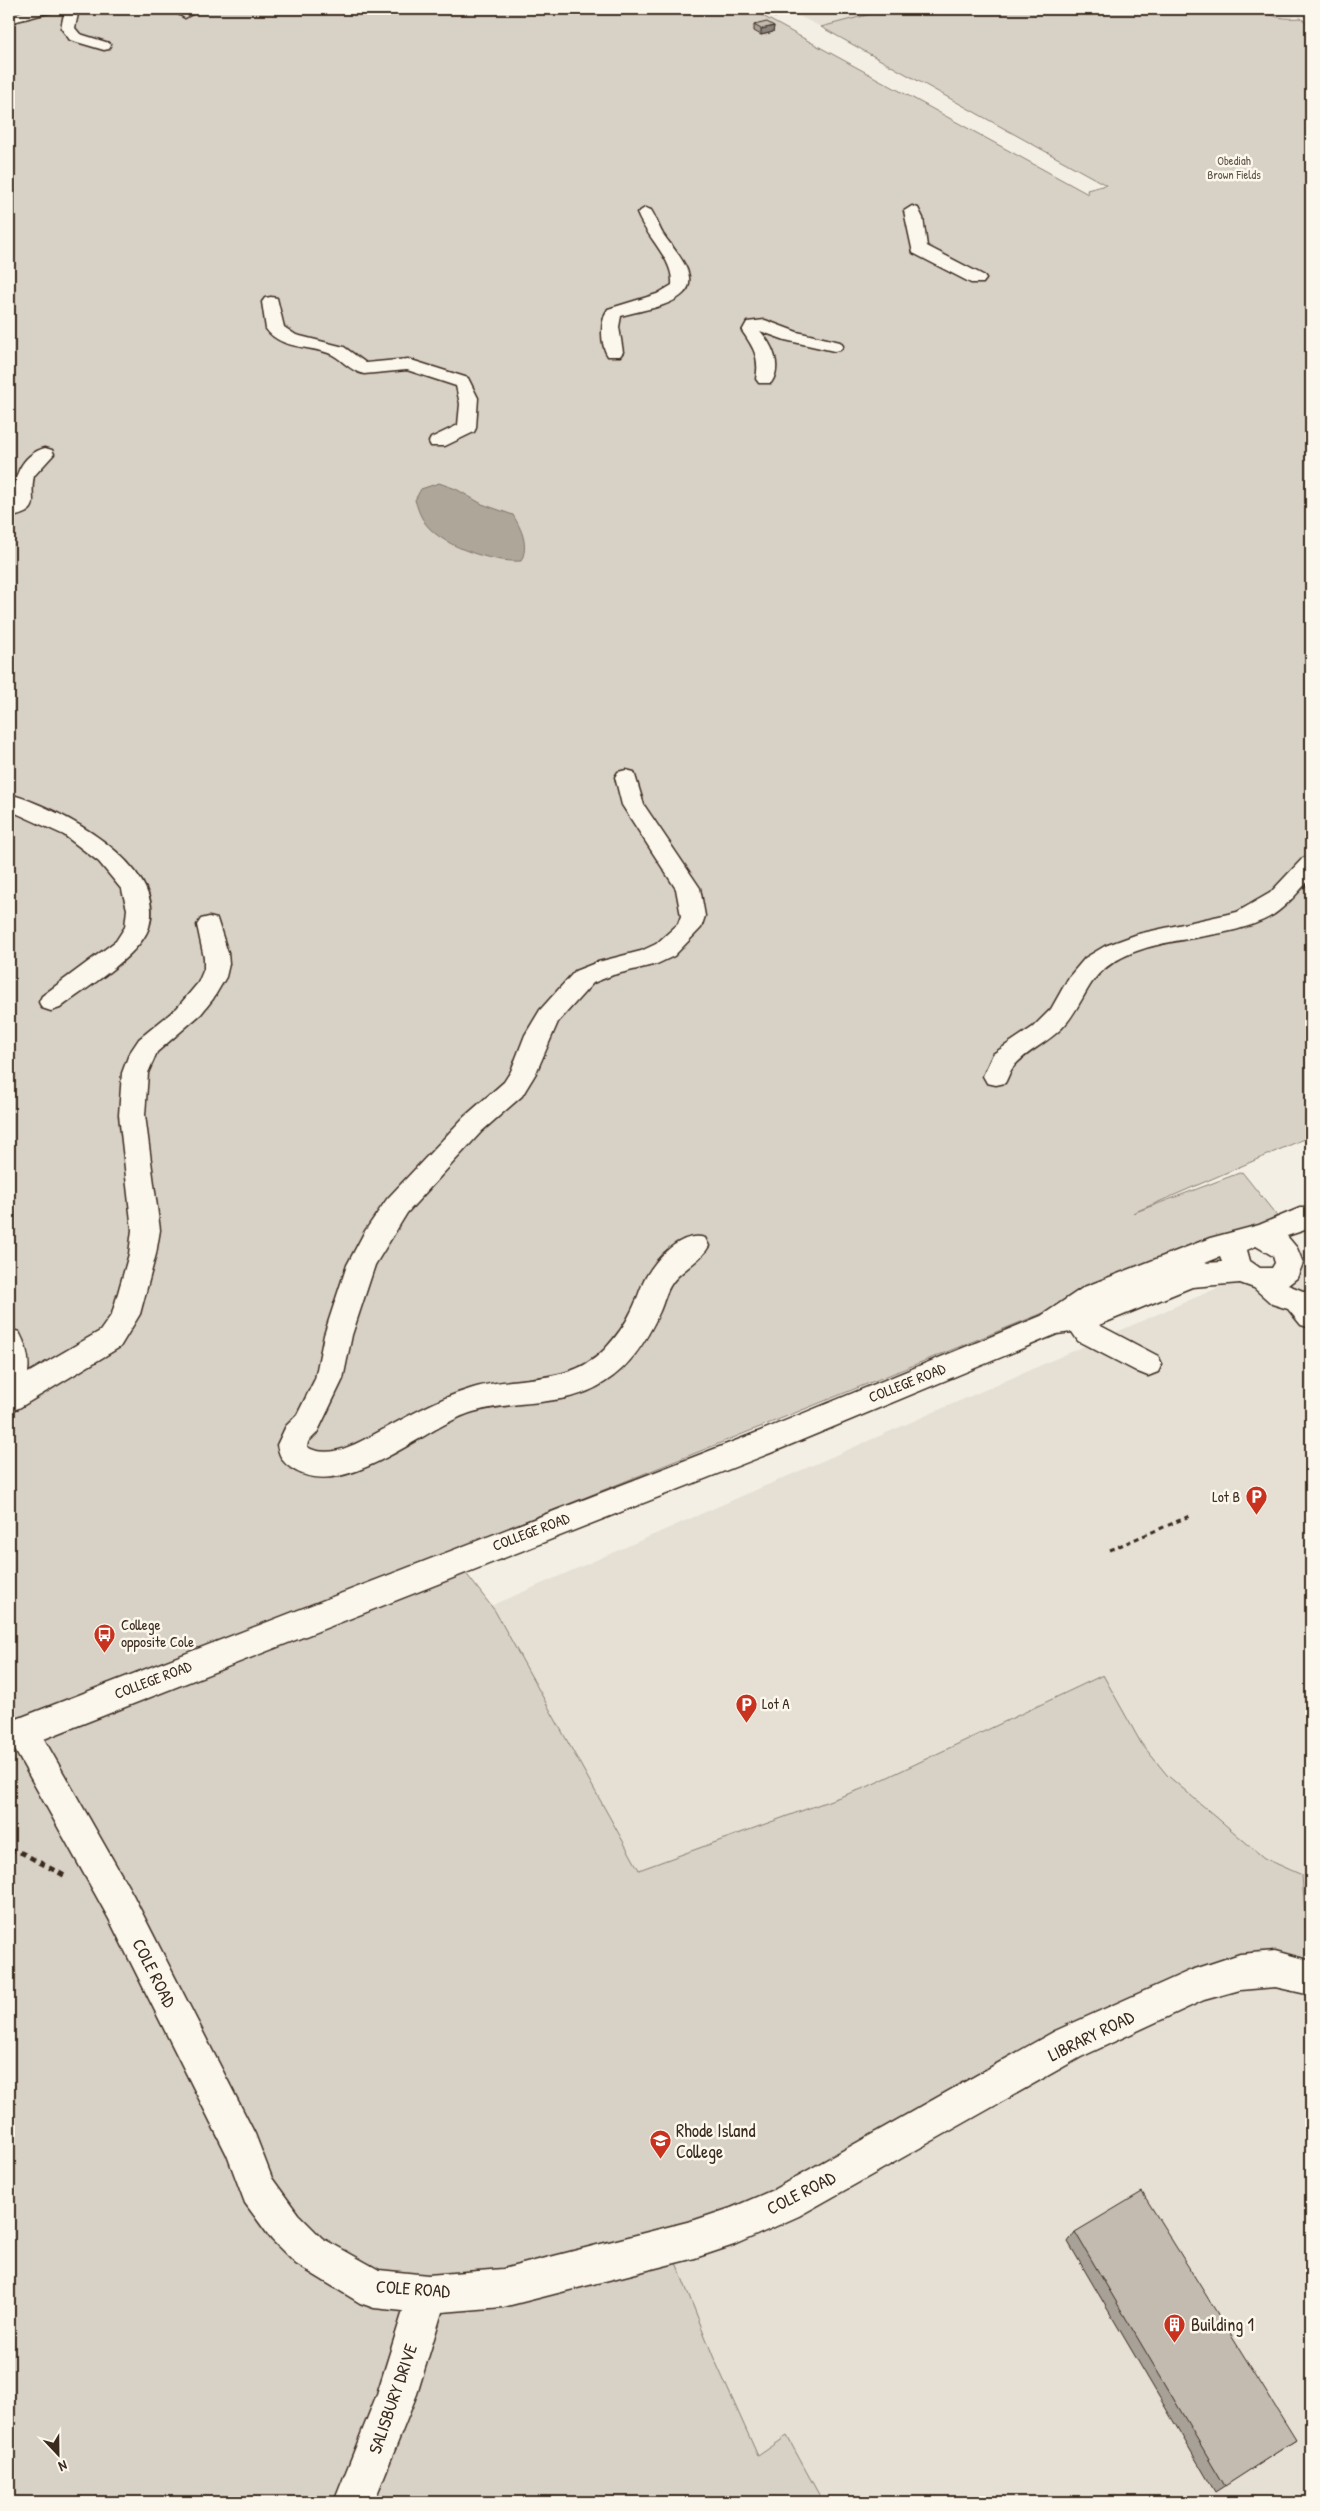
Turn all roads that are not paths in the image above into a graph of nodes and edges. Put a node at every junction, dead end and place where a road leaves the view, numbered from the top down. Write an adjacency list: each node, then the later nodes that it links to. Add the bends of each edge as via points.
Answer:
1 (47, 9): 3 (street)
2 (72, 9): 4 (street, via 68,28 75,37)
3 (9, 19)
4 (104, 46)
5 (912, 211): 7 (street, via 916,216 918,249)
6 (645, 213): 10 (street, via 681,276 681,286 667,296 614,313 610,327)
7 (977, 279)
8 (271, 302): 12 (street, via 275,329 292,341 336,349 364,369 408,364 462,382 468,392 467,428)
9 (834, 346): 11 (street, via 791,336 765,325 753,326 752,331 764,346)
10 (614, 352)
11 (765, 380)
12 (438, 442)
13 (45, 454): 14 (street, via 25,472 22,483 24,506)
14 (9, 512)
15 (626, 777): 24 (street, via 633,805 688,888 693,916 689,928 666,950 584,977 548,1016 524,1073 513,1089 473,1124 397,1206 361,1265 338,1335 329,1379 311,1418 296,1435 292,1445 294,1454 312,1465 333,1464 381,1446 426,1418 466,1402 586,1380 619,1352 646,1312 659,1280 681,1255)
16 (9, 801): 19 (street, via 55,821 103,851 117,865 136,896 141,918 124,948)
17 (1311, 864): 20 (street, via 1278,899 1243,919 1146,940 1114,952 1094,964 1078,983 1060,1015 1002,1061)
18 (209, 925): 32 (street, via 216,952 216,969 210,984 181,1019 143,1052 136,1070 134,1130 146,1242 128,1314 110,1339)
19 (51, 1002)
20 (996, 1076)
21 (1311, 1218): 23 (street, COLLEGE ROAD)
22 (1311, 1234): 25 (street, COLLEGE ROAD)
23 (1247, 1240): 25 (street, via 1273,1240); 26 (street, via 1233,1259); 28 (street, COLLEGE ROAD, via 1220,1246 1094,1295)
24 (695, 1246)
25 (1287, 1260): 26 (street, COLLEGE ROAD, via 1278,1277); 27 (street)
26 (1253, 1276): 27 (street); 28 (street, COLLEGE ROAD, via 1187,1278 1121,1308)
27 (1305, 1310)
28 (1067, 1318): 30 (street); 33 (street, COLLEGE ROAD, via 763,1442)
29 (9, 1340): 31 (street, via 14,1351 15,1372)
30 (1148, 1364)
31 (9, 1390)
32 (9, 1399)
33 (15, 1734): 36 (street, COLE ROAD, via 121,1907 242,2146 258,2190 285,2227 309,2251 374,2290)
34 (1311, 1978): 35 (street, LIBRARY ROAD, via 1275,1969 1240,1972 1201,1983 1068,2044)
35 (885, 2149): 36 (street, COLE ROAD, via 786,2202 696,2239 503,2288)
36 (428, 2294): 37 (street, SALISBURY DRIVE, via 397,2394)
37 (354, 2502)

